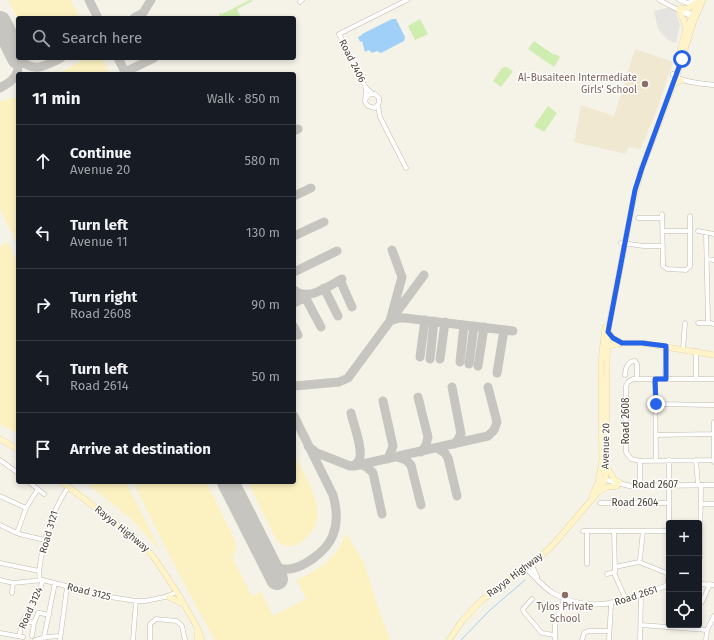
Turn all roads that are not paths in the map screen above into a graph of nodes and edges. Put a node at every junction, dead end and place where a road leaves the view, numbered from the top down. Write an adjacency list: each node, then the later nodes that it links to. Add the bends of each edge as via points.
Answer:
1 (407, 0): 13 (street, Road 2406, via 339,34)
2 (659, 0): 7 (street)
3 (679, 0): 4 (street, via 688,3)
4 (694, 0)
5 (698, 0): 8 (main road, via 688,8); 9 (main road, Avenue 20)
6 (703, 0): 9 (main road, Avenue 20)
7 (664, 2): 8 (street)
8 (679, 9): 9 (street); 10 (main road)
9 (695, 14): 10 (main road, Avenue 20); 11 (main road, Avenue 20)
10 (686, 31): 11 (main road, Avenue 20)
11 (676, 77): 12 (street); 27 (main road, Avenue 20, via 642,168); 27 (main road, Avenue 20, via 638,167)
12 (714, 85)
13 (366, 88): 14 (street, Road 2406); 15 (street, Road 2406)
14 (373, 94): 15 (street, Road 2406, via 368,95); 16 (street, Road 2406, via 379,98)
15 (366, 99): 17 (street, Road 2406, via 366,105)
16 (378, 105): 17 (street); 18 (street, Road 2406)
17 (370, 108): 18 (street, Road 2406)
18 (380, 117): 19 (street, Road 2406)
19 (406, 168)
20 (690, 216): 24 (street)
21 (638, 218): 23 (street, via 662,216)
22 (698, 230): 25 (street)
23 (663, 231): 24 (street); 28 (street)
24 (690, 231): 28 (street, via 688,269 665,268)
25 (706, 233): 26 (street); 29 (street)
26 (714, 234)
27 (623, 243): 28 (street); 31 (main road, Avenue 20)
28 (663, 246)
29 (707, 259): 30 (street); 34 (street, via 708,321)
30 (714, 260)
31 (613, 298): 35 (main road, Avenue 20); 37 (main road, Avenue 20)
32 (685, 323): 39 (street)
33 (698, 323): 34 (street)
34 (712, 324)
35 (608, 332): 36 (main road); 37 (main road, Avenue 20)
36 (622, 343): 37 (main road); 38 (main road); 42 (main road, via 612,350)
37 (605, 345): 42 (main road, Avenue 20); 65 (main road, Avenue 20, via 601,362)
38 (666, 346): 39 (main road); 46 (street)
39 (683, 349): 40 (main road)
40 (696, 351): 41 (main road); 47 (street)
41 (714, 355)
42 (606, 359): 63 (main road, Avenue 20)
43 (625, 375): 44 (street, via 628,365 635,360)
44 (637, 378): 45 (street); 61 (street, Road 2608, via 630,381 626,388 626,452 631,459)
45 (655, 379): 46 (street); 49 (street)
46 (666, 379): 47 (street)
47 (696, 379): 48 (street)
48 (714, 379)
49 (656, 404): 50 (street); 53 (street)
50 (714, 405)
51 (714, 422): 52 (street)
52 (714, 434): 53 (street); 56 (street)
53 (656, 435): 58 (street)
54 (0, 439): 55 (main road)
55 (16, 448)
56 (714, 449): 62 (street)
57 (0, 460): 64 (street)
58 (656, 460): 59 (street); 61 (street)
59 (669, 460): 60 (street); 69 (street)
60 (696, 460): 62 (street); 70 (street)
61 (640, 461): 72 (street)
62 (714, 461)
63 (606, 464): 65 (main road, Avenue 20); 68 (main road)
64 (16, 472)
65 (602, 479): 68 (street); 75 (main road, Avenue 20); 83 (main road, Avenue 20)
66 (32, 484): 74 (street)
67 (64, 484): 73 (main road, Rayya Highway)
68 (618, 484): 72 (street, Road 2607); 75 (main road)
69 (669, 485): 70 (street, Road 2607); 72 (street, Road 2607); 79 (street, Road 2604)
70 (699, 485): 71 (street, Road 2607); 80 (street)
71 (714, 485)
72 (640, 486)
73 (68, 487): 90 (street, Road 3121, via 55,509); 105 (main road, Rayya Highway, via 141,544 158,562)
74 (38, 489): 76 (street); 82 (street)
75 (599, 491): 83 (main road, Avenue 20)
76 (44, 494)
77 (0, 496): 82 (street)
78 (600, 503): 79 (street, Road 2604)
79 (669, 503): 84 (street, Road 2604)
80 (701, 504): 81 (street); 91 (street)
81 (714, 504)
82 (26, 508): 89 (street)
83 (582, 512): 95 (main road, Rayya Highway, via 552,546)
84 (669, 520)
85 (0, 525): 89 (street)
86 (614, 531): 87 (street); 94 (street, via 585,531); 96 (street)
87 (643, 531): 88 (street); 92 (street)
88 (666, 531)
89 (17, 533): 90 (street)
90 (44, 540): 97 (street, Road 3121)
91 (700, 556)
92 (640, 559)
93 (0, 563): 97 (street)
94 (587, 564)
95 (528, 566): 114 (street, Road 2651, via 553,593); 140 (main road, Rayya Highway, via 482,600 462,621)
96 (615, 566): 98 (street, via 639,562); 100 (street)
97 (39, 571): 102 (street, Road 3121)
98 (666, 572)
99 (607, 574): 100 (street)
100 (614, 574): 116 (street)
101 (0, 580): 103 (street, Road 3125)
102 (41, 580): 103 (street, Road 3125); 104 (street, Road 3125); 123 (street, Road 3124, via 36,600)
103 (13, 583): 110 (street)
104 (55, 583): 109 (street, Road 3125); 121 (street)
105 (172, 584): 111 (main road, Rayya Highway); 113 (main road)
106 (702, 584): 107 (street)
107 (712, 585): 118 (street)
108 (666, 586): 112 (street, Road 2651)
109 (67, 587): 117 (street, Road 3125); 132 (street)
110 (12, 594)
111 (178, 594): 113 (street, Road 3125); 120 (main road, Rayya Highway)
112 (641, 595): 116 (street, Road 2651); 125 (street)
113 (167, 597): 117 (street, Road 3125); 120 (main road)
114 (564, 598): 119 (street, Road 2651, via 582,604); 133 (street, via 555,625)
115 (532, 599): 133 (street, via 523,608 524,612 542,633)
116 (626, 600): 119 (street, Road 2651)
117 (136, 601): 135 (street)
118 (702, 602)
119 (611, 604): 128 (street)
120 (184, 605): 126 (main road, Rayya Highway)
121 (49, 615): 124 (street, via 39,613); 131 (street)
122 (714, 616): 127 (street)
123 (23, 620): 124 (street); 129 (street, Road 3124, via 21,636)
124 (34, 623): 130 (street)
125 (641, 625): 127 (street); 143 (street)
126 (197, 627): 138 (main road); 139 (main road, Rayya Highway)
127 (707, 630): 144 (street)
128 (610, 631): 141 (street, via 588,631 584,633); 142 (street)
129 (0, 633)
130 (32, 636)
131 (44, 637): 132 (street); 134 (street)
132 (60, 638)
133 (554, 638)
134 (35, 640)
135 (133, 640)
136 (150, 640): 137 (street, via 150,624 156,619 161,619 180,623)
137 (185, 640)
138 (197, 640)
139 (202, 640)
140 (450, 640)
141 (582, 640)
142 (609, 640)
143 (640, 640)
144 (706, 640)

